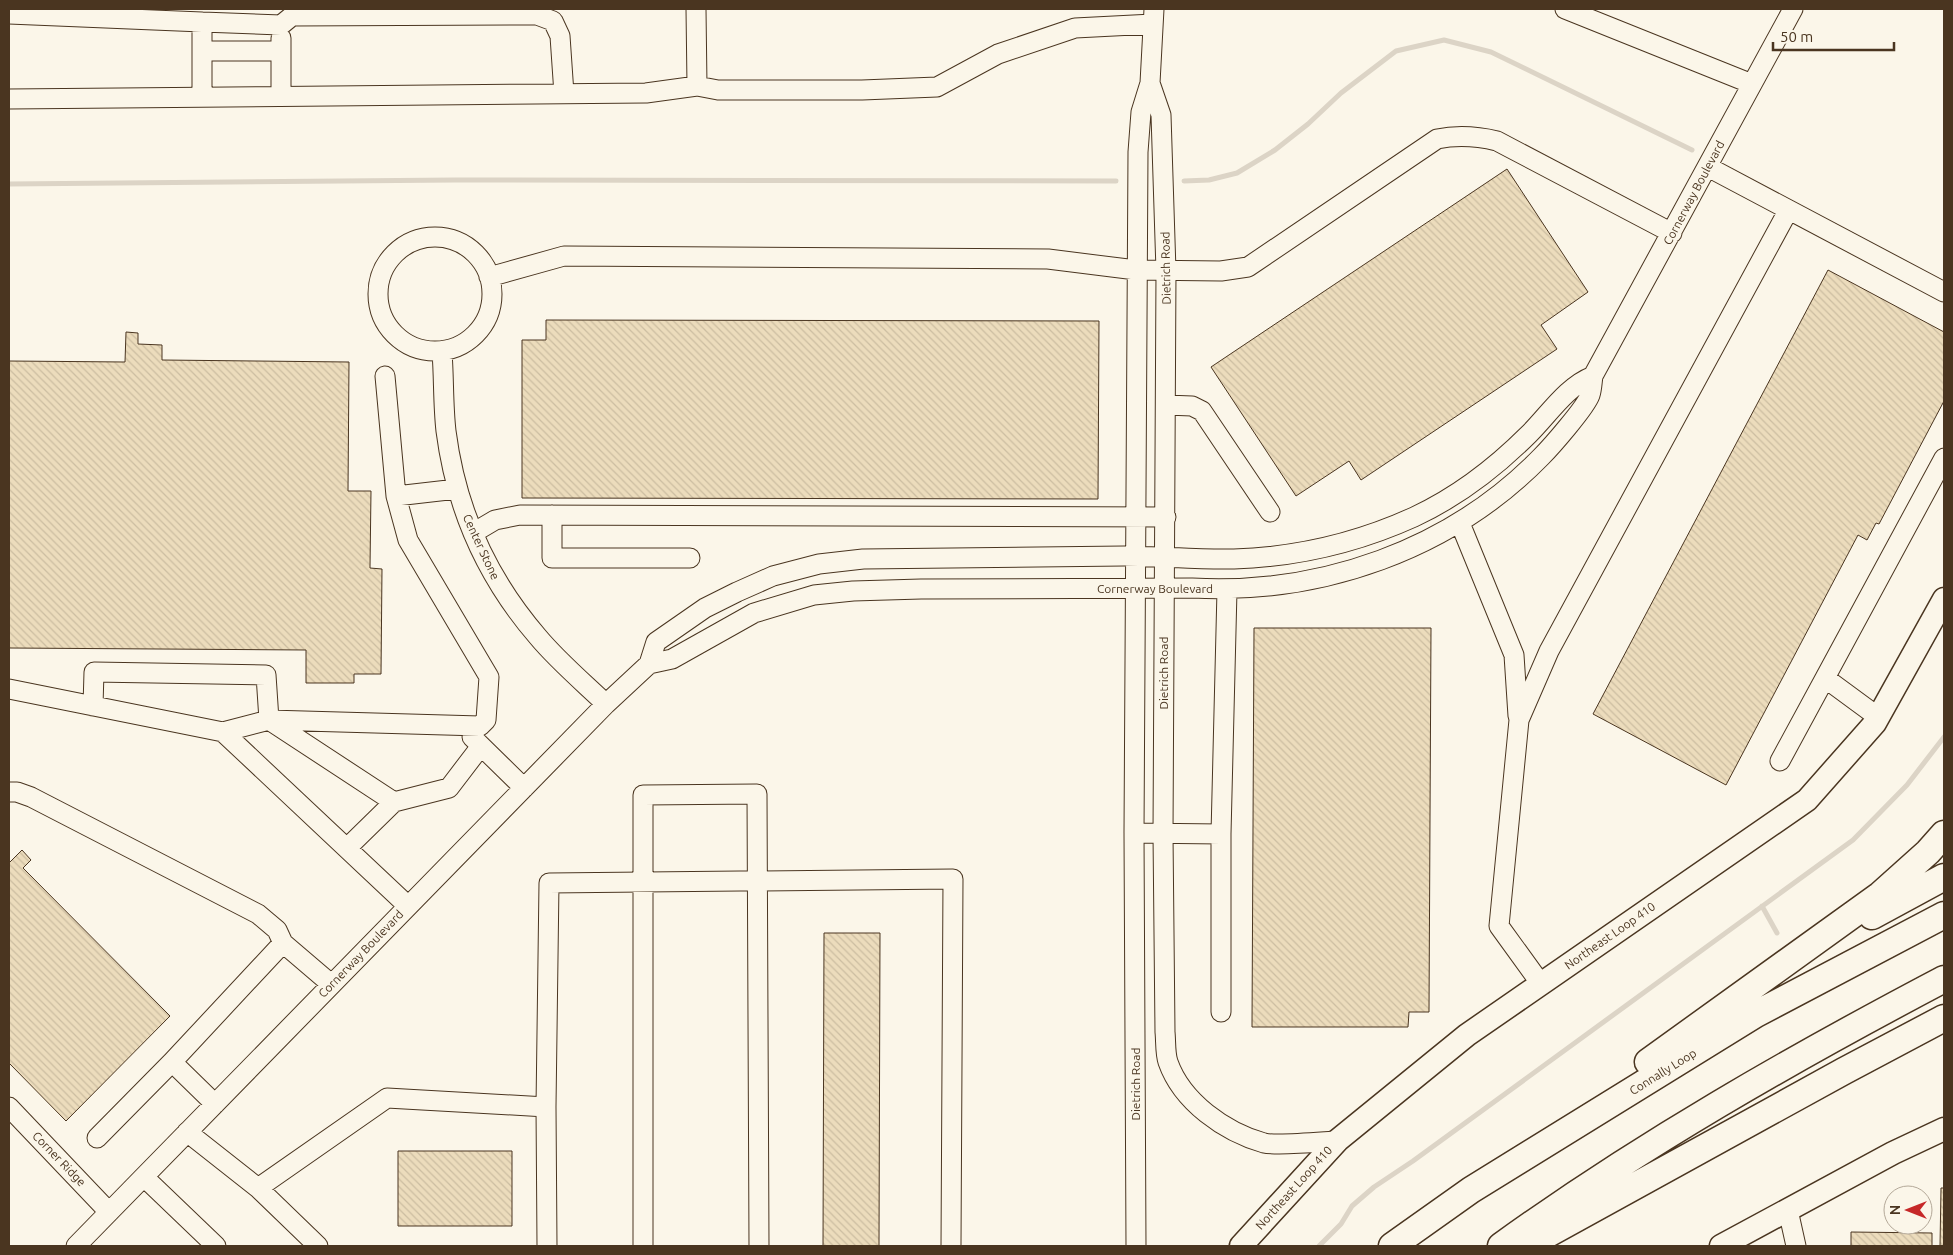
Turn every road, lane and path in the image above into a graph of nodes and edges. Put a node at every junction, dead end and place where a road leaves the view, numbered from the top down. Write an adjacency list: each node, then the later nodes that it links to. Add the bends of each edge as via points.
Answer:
1 (696, 9): 12 (street)
2 (1565, 9): 11 (street)
3 (1793, 9): 11 (street, Cornerway Boulevard)
4 (9, 14): 6 (street)
5 (1153, 16): 10 (street, Dietrich Road); 12 (street, via 1075,28 998,54 937,87 718,90)
6 (202, 22): 7 (street); 8 (street)
7 (281, 25): 9 (street); 13 (street, via 292,16 537,15 553,21 560,36)
8 (202, 51): 9 (street); 15 (street)
9 (281, 51): 14 (street)
10 (1150, 83): 20 (street, Dietrich Road, via 1141,112 1138,152); 21 (street, Dietrich Road, via 1161,115)
11 (1752, 84): 17 (street, Cornerway Boulevard)
12 (697, 86): 13 (street, via 646,93)
13 (564, 94): 14 (street)
14 (281, 96): 15 (street)
15 (202, 97): 16 (street)
16 (9, 99)
17 (1708, 167): 18 (street); 19 (street, Cornerway Boulevard)
18 (1788, 211): 23 (street); 51 (street, via 1549,651)
19 (1672, 233): 21 (street, via 1497,141 1451,136 1436,139 1248,267 1221,271); 26 (street, Cornerway Boulevard)
20 (1136, 270): 21 (street); 22 (street, via 1048,259 564,256); 33 (street, Dietrich Road)
21 (1166, 271): 27 (street, Dietrich Road)
22 (489, 277): 24 (street, via 492,305 486,322 460,347); 24 (street, via 476,254 462,243 445,237 427,237 408,244 392,256 382,273 378,292 381,312 390,330 405,343 423,351)
23 (1944, 292)
24 (442, 352): 29 (street, Center Stone, via 446,430)
25 (385, 376): 30 (street)
26 (1593, 376): 35 (street, Cornerway Boulevard, via 1590,396 1554,444 1522,477); 38 (street, Cornerway Boulevard, via 1579,382 1490,469 1454,495 1415,516 1361,538 1313,549 1234,559)
27 (1166, 405): 31 (street, via 1192,406 1202,411); 34 (street, Dietrich Road)
28 (1944, 458): 45 (street)
29 (457, 489): 30 (street); 36 (street, Center Stone)
30 (396, 496): 52 (street, via 408,540 489,677 486,720 480,726)
31 (1270, 512)
32 (552, 515): 33 (street); 36 (street, via 520,515 495,520); 39 (street, via 552,558)
33 (1135, 516): 34 (street); 37 (street, Dietrich Road)
34 (1166, 517): 38 (street, Dietrich Road)
35 (1460, 523): 42 (street, Cornerway Boulevard, via 1393,557 1337,574 1274,586); 51 (street, via 1514,655)
36 (473, 533): 47 (street, Center Stone, via 493,576 514,608 539,639)
37 (1135, 556): 38 (street, Cornerway Boulevard); 41 (street, Dietrich Road); 44 (street, Cornerway Boulevard, via 863,559 819,564 773,576 705,608 656,642)
38 (1166, 556): 40 (street, Dietrich Road)
39 (690, 558)
40 (1165, 588): 41 (street, Cornerway Boulevard); 42 (street, Cornerway Boulevard); 60 (street, Dietrich Road)
41 (1134, 589): 44 (street, Cornerway Boulevard, via 921,589 814,595 754,613 672,659); 59 (street, Dietrich Road)
42 (1227, 590): 61 (street)
43 (1944, 599): 49 (main road, Northeast Loop 410)
44 (649, 664): 47 (street, Cornerway Boulevard)
45 (1825, 678): 49 (street); 55 (street)
46 (9, 689): 48 (street)
47 (606, 704): 56 (street, Cornerway Boulevard)
48 (93, 706): 50 (street, via 94,672 266,675); 53 (street)
49 (1878, 717): 73 (main road, Northeast Loop 410, via 1808,800)
50 (269, 720): 52 (street); 53 (street); 58 (street)
51 (1518, 720): 73 (street, via 1499,926)
52 (461, 726): 54 (street)
53 (223, 732): 63 (street)
54 (482, 746): 56 (street); 58 (street, via 449,788)
55 (1780, 761)
56 (524, 788): 67 (street, Cornerway Boulevard)
57 (9, 792): 69 (street, via 31,797 258,914 277,930)
58 (394, 802): 63 (street)
59 (1134, 833): 60 (street); 80 (street, Dietrich Road)
60 (1163, 834): 61 (street); 78 (street, Dietrich Road)
61 (1221, 834): 74 (street)
62 (1944, 834): 70 (highway, via 1880,895)
63 (347, 848): 67 (street)
64 (1944, 877): 70 (highway)
65 (756, 880): 66 (street); 66 (street, via 757,794 643,795); 98 (street); 99 (street, via 953,879)
66 (642, 882): 83 (street, via 550,883); 97 (street)
67 (408, 906): 72 (street, Cornerway Boulevard)
68 (1944, 915): 90 (highway, Connally Loop, via 1756,1014)
69 (283, 943): 72 (street); 79 (street)
70 (1785, 964): 90 (highway)
71 (1944, 979): 103 (highway, via 1834,1037 1664,1137)
72 (331, 984): 81 (street, Cornerway Boulevard)
73 (1540, 984): 87 (main road, Northeast Loop 410, via 1467,1035)
74 (1222, 1012)
75 (1944, 1018): 77 (highway)
76 (1944, 1025): 77 (highway)
77 (1919, 1031): 104 (highway)
78 (1168, 1061): 80 (street); 87 (street, Dietrich Road, via 1178,1083 1192,1100 1220,1124 1265,1143)
79 (172, 1062): 81 (street); 86 (street)
80 (1136, 1062): 100 (street, Dietrich Road)
81 (215, 1104): 85 (street, Cornerway Boulevard)
82 (9, 1107): 92 (street, Corner Ridge)
83 (546, 1107): 89 (street, via 387,1098); 96 (street)
84 (1944, 1129): 91 (main road)
85 (187, 1132): 88 (street, Cornerway Boulevard); 89 (street)
86 (97, 1138)
87 (1336, 1141): 101 (main road, Northeast Loop 410)
88 (144, 1177): 92 (street, Cornerway Boulevard); 94 (street)
89 (258, 1188): 95 (street)
90 (1471, 1190): 102 (highway, Connally Loop)
91 (1788, 1210): 105 (main road); 106 (street)
92 (109, 1212): 93 (street, Cornerway Boulevard)
93 (76, 1246)
94 (216, 1246)
95 (318, 1246)
96 (547, 1246)
97 (643, 1246)
98 (759, 1246)
99 (951, 1246)
100 (1136, 1246)
101 (1241, 1246)
102 (1392, 1246)
103 (1501, 1246)
104 (1526, 1246)
105 (1721, 1246)
106 (1796, 1246)

